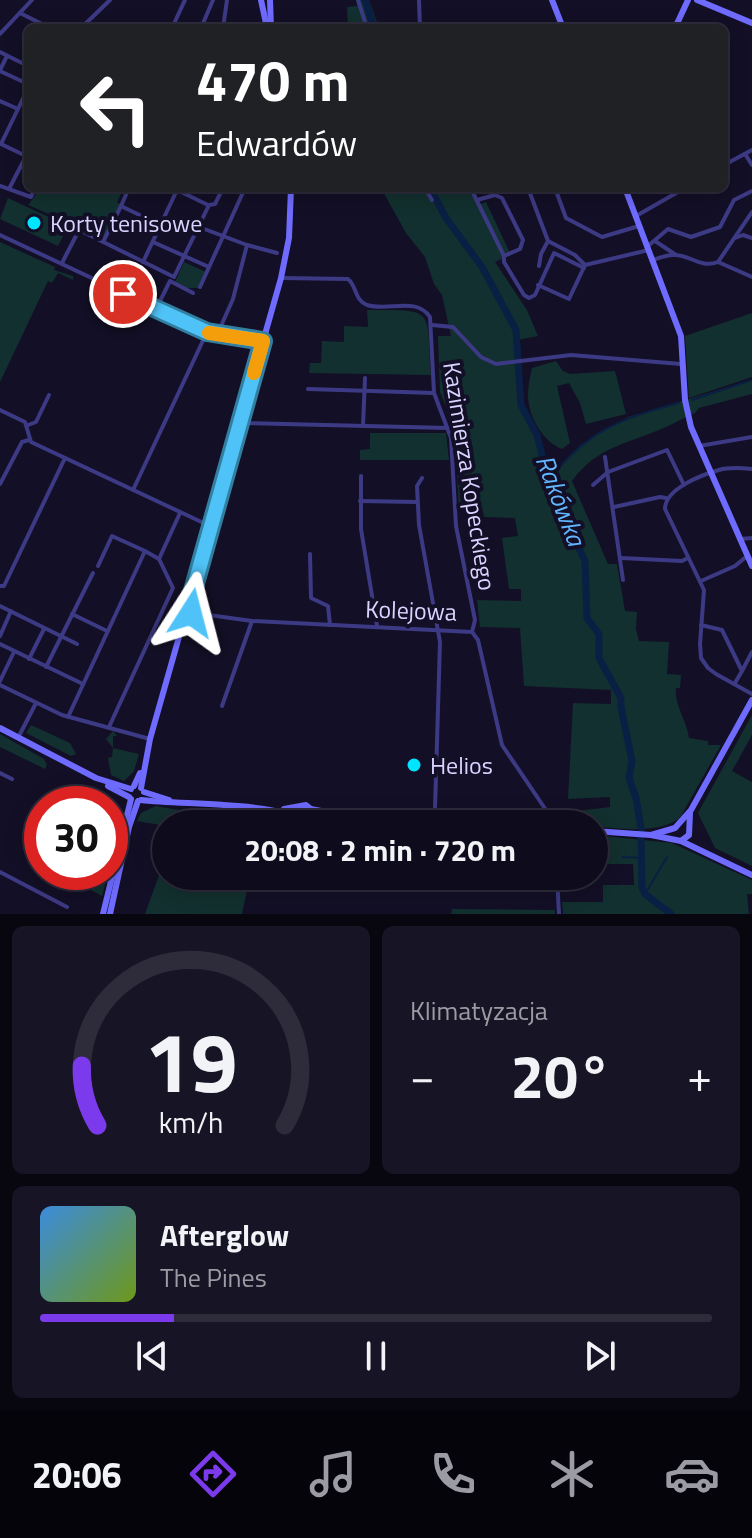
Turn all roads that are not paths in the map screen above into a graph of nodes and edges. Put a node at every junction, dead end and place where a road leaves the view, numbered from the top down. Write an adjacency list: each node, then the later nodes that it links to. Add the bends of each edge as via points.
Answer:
1 (32, 0): 13 (street)
2 (185, 0): 17 (street)
3 (213, 0): 18 (street)
4 (227, 0): 19 (street)
5 (261, 0): 20 (street)
6 (270, 0): 21 (street)
7 (358, 0): 22 (street)
8 (419, 0): 23 (street)
9 (552, 0): 24 (street)
10 (688, 0): 25 (street)
11 (697, 0): 14 (street)
12 (106, 1): 16 (street)
13 (19, 13): 15 (street); 26 (street)
14 (752, 23)
15 (42, 24)
16 (86, 24)
17 (174, 24)
18 (203, 24)
19 (224, 24)
20 (268, 24)
21 (269, 24)
22 (366, 24)
23 (420, 24)
24 (561, 24)
25 (677, 24)
26 (0, 34)
27 (0, 52): 28 (street)
28 (7, 56): 29 (street); 30 (street)
29 (24, 64)
30 (0, 70): 31 (street)
31 (24, 84)
32 (24, 95): 34 (street)
33 (0, 101): 34 (street)
34 (18, 109): 35 (street)
35 (1, 144): 38 (street)
36 (752, 150): 37 (street)
37 (745, 154): 40 (street); 41 (street)
38 (24, 158)
39 (24, 162): 42 (street)
40 (728, 163)
41 (752, 165)
42 (3, 189): 44 (street, via 31,197)
43 (752, 191): 71 (street, via 734,200 720,227 691,237 668,229)
44 (33, 192)
45 (127, 192): 60 (street)
46 (174, 192): 63 (street)
47 (181, 192): 59 (street)
48 (221, 192): 59 (street)
49 (243, 192): 67 (street)
50 (291, 192): 88 (street)
51 (427, 192): 57 (street)
52 (475, 192): 58 (street)
53 (530, 192): 70 (street)
54 (556, 192): 64 (street, via 566,218 601,236)
55 (627, 192): 62 (street)
56 (678, 192): 62 (street)
57 (432, 200)
58 (477, 200): 78 (street); 78 (street, via 502,198 523,240 520,249)
59 (209, 205): 65 (street)
60 (121, 206): 63 (street); 72 (street)
61 (752, 212): 68 (street)
62 (636, 216): 64 (street)
63 (160, 225): 73 (street)
64 (639, 226): 75 (street)
65 (199, 227): 67 (street); 79 (street)
66 (0, 235): 83 (street)
67 (223, 237): 74 (street); 85 (street)
68 (735, 238): 69 (street); 82 (street)
69 (752, 238)
70 (548, 241): 84 (street); 86 (street, via 575,255)
71 (655, 241): 75 (street); 77 (street)
72 (103, 242): 81 (street); 83 (street, via 79,230)
73 (153, 242): 79 (street); 81 (street)
74 (247, 245): 76 (street); 95 (street)
75 (648, 248): 80 (street); 86 (street)
76 (277, 253)
77 (676, 255): 80 (street); 82 (street, via 698,263)
78 (504, 256): 89 (street, via 524,295 533,297)
79 (185, 257): 81 (street, via 173,277); 85 (street)
80 (653, 260): 97 (street, via 680,330)
81 (143, 262)
82 (718, 262): 87 (street)
83 (62, 263): 92 (street)
84 (539, 266)
85 (209, 267): 90 (street)
86 (584, 267): 89 (street, via 554,253); 89 (street, via 569,299)
87 (752, 277)
88 (281, 278): 93 (street, via 336,279 369,305 421,308); 96 (street)
89 (538, 285)
90 (200, 287)
91 (193, 293): 92 (street, via 170,281)
92 (156, 309): 94 (street)
93 (432, 325): 97 (street, via 453,327 476,353 500,364 571,355); 101 (street, Kazimierza Kopeckiego)
94 (207, 332): 95 (street); 122 (street)
95 (217, 335): 96 (street)
96 (263, 341): 105 (street)
97 (684, 364): 111 (street, via 687,415)
98 (365, 378): 100 (street)
99 (308, 389): 100 (street)
100 (364, 391): 101 (street); 107 (street)
101 (434, 393): 108 (street, Kazimierza Kopeckiego)
102 (49, 395): 106 (street, via 36,422)
103 (1, 410): 104 (street); 106 (street)
104 (0, 417)
105 (241, 423): 107 (street); 128 (street)
106 (28, 425): 110 (street)
107 (363, 426): 108 (street)
108 (448, 428): 154 (street, Kazimierza Kopeckiego, via 456,526 475,620)
109 (752, 437): 111 (street)
110 (29, 440): 113 (street); 119 (street, via 22,442)
111 (699, 446): 116 (street)
112 (605, 457): 115 (street)
113 (65, 458): 122 (street); 142 (street)
114 (752, 469): 116 (street)
115 (608, 472): 120 (street); 121 (street, via 667,450); 126 (street)
116 (711, 473): 121 (street); 130 (street)
117 (361, 476): 124 (street)
118 (422, 478): 125 (street)
119 (0, 484)
120 (593, 485)
121 (684, 486): 123 (street)
122 (133, 491): 127 (street)
123 (666, 498): 126 (street); 136 (street, via 665,509)
124 (360, 501): 125 (street); 150 (street)
125 (417, 502): 152 (street)
126 (613, 507): 134 (street)
127 (180, 513): 128 (street); 135 (street)
128 (210, 526): 145 (street)
129 (752, 538): 130 (street)
130 (740, 539): 133 (street)
131 (145, 551): 135 (street); 137 (street, via 112,536); 153 (street)
132 (310, 554): 148 (street, via 311,598 328,606)
133 (747, 556): 138 (street); 141 (street)
134 (621, 558): 136 (street); 140 (street)
135 (159, 559): 172 (street, via 173,588)
136 (686, 559): 141 (street)
137 (98, 566)
138 (752, 566)
139 (93, 573): 146 (street)
140 (623, 580)
141 (701, 581): 149 (street)
142 (0, 586)
143 (0, 606): 144 (street)
144 (11, 611): 151 (street); 155 (street)
145 (187, 612): 147 (street, Kolejowa); 175 (street)
146 (72, 614): 153 (street); 156 (street)
147 (252, 621): 148 (street, Kolejowa); 170 (street)
148 (330, 625): 150 (street, Kolejowa)
149 (701, 625): 163 (street, via 722,630); 166 (street, via 704,663)
150 (377, 626): 152 (street, Kolejowa)
151 (45, 628): 156 (street); 161 (street)
152 (438, 628): 154 (street, Kolejowa); 187 (street)
153 (107, 631): 165 (street)
154 (472, 632): 189 (street, Kolejowa, via 502,745)
155 (0, 636)
156 (61, 636): 158 (street); 162 (street)
157 (0, 644): 159 (street)
158 (77, 644)
159 (14, 652): 161 (street); 164 (street)
160 (752, 652): 163 (street)
161 (29, 659): 162 (street)
162 (46, 667): 165 (street)
163 (742, 671): 166 (street)
164 (0, 683): 169 (street)
165 (83, 684): 171 (street)
166 (735, 684): 167 (street)
167 (752, 694)
168 (752, 700): 190 (street)
169 (36, 703): 171 (street); 174 (street)
170 (222, 706)
171 (68, 717): 172 (street)
172 (109, 727): 175 (street)
173 (0, 728): 174 (street)
174 (18, 738): 178 (street)
175 (150, 739): 181 (street)
176 (0, 773): 177 (street)
177 (12, 779)
178 (113, 786)
179 (128, 786): 181 (street)
180 (128, 790): 181 (street)
181 (137, 791): 182 (street); 182 (street); 184 (street); 186 (street)
182 (161, 797): 185 (street)
183 (128, 801): 186 (street)
184 (151, 801): 185 (street); 186 (street)
185 (180, 804): 188 (street)
186 (132, 809): 201 (street); 202 (street)
187 (435, 809)
188 (271, 810)
189 (546, 810)
190 (691, 810): 191 (street); 193 (street)
191 (676, 828): 193 (street); 194 (street); 195 (street, via 673,836)
192 (608, 832): 194 (street)
193 (688, 832): 195 (street); 196 (street)
194 (644, 835): 195 (street)
195 (679, 841): 196 (street)
196 (708, 855): 198 (street)
197 (0, 872): 200 (street)
198 (752, 875)
199 (558, 890): 203 (street)
200 (67, 907)
201 (103, 914)
202 (110, 914)
203 (559, 914)

